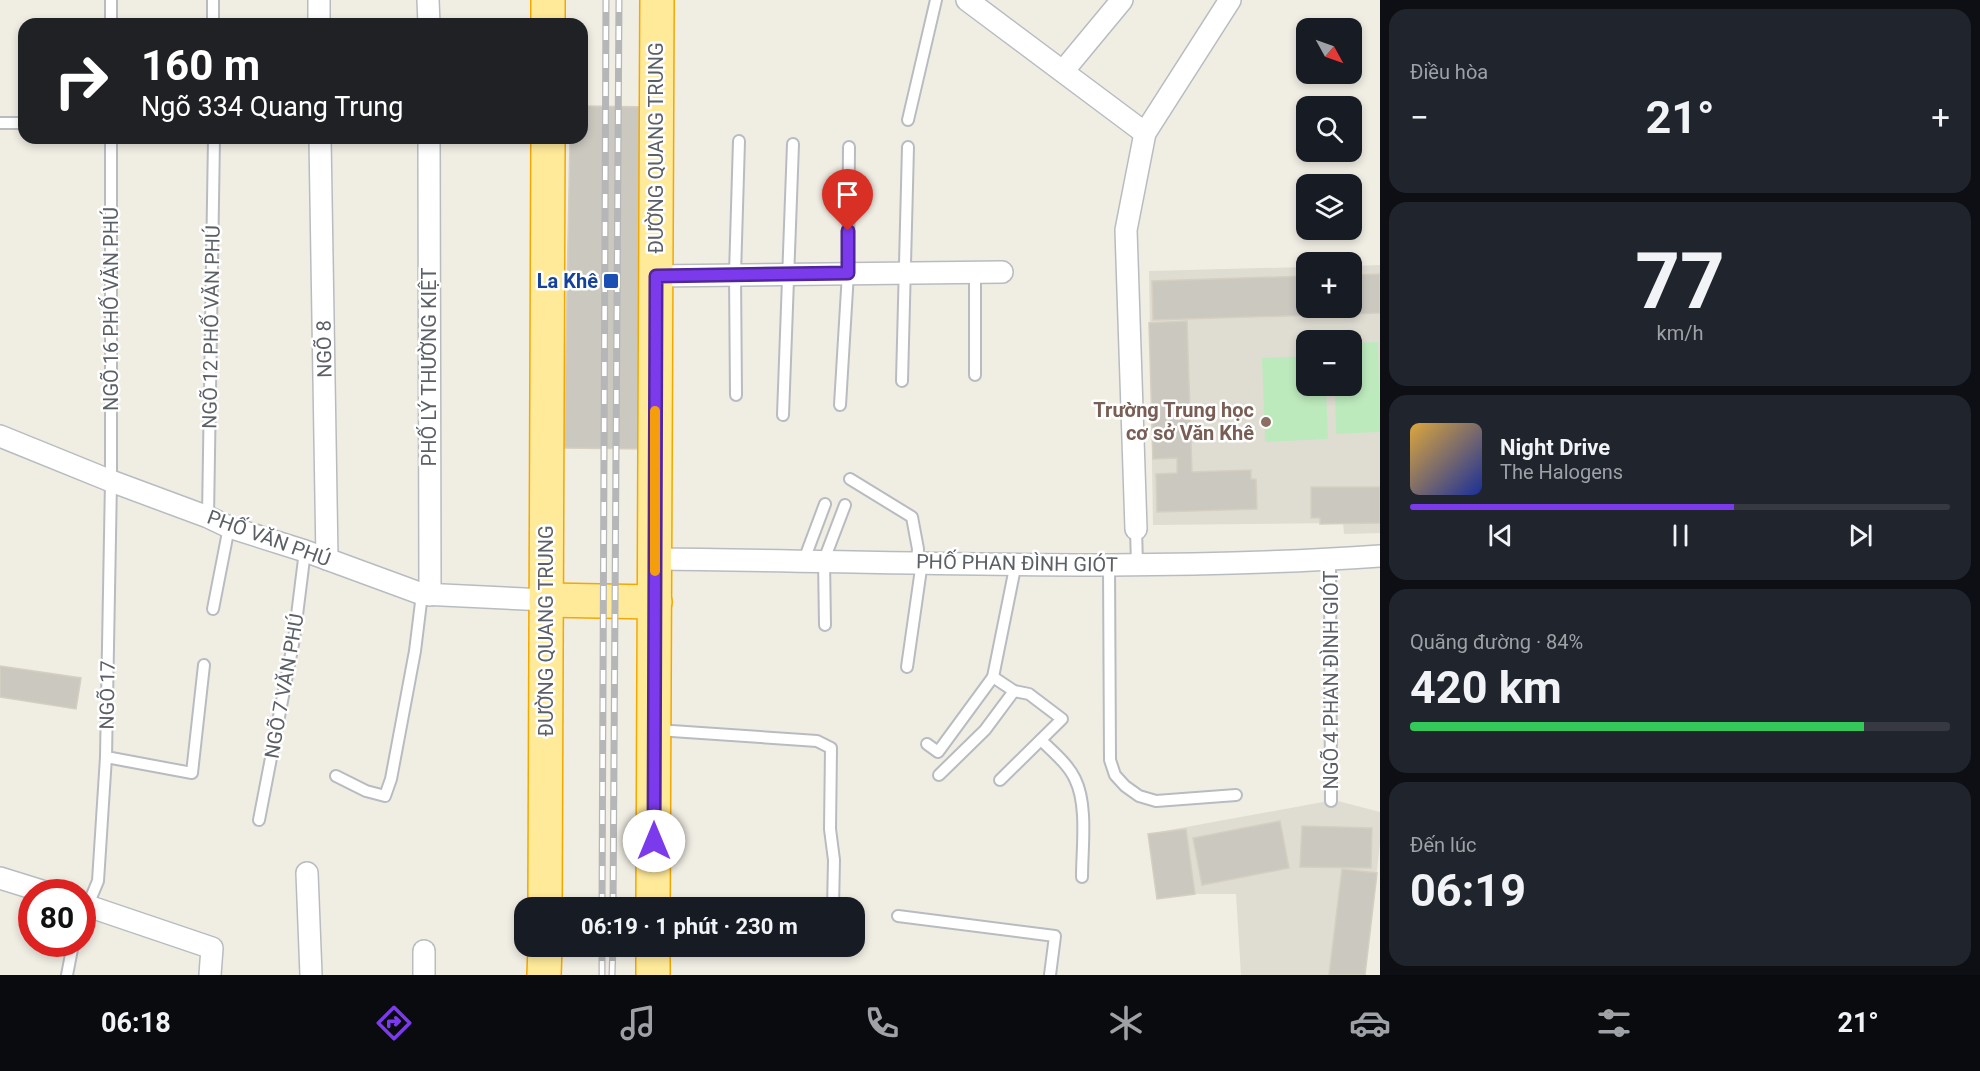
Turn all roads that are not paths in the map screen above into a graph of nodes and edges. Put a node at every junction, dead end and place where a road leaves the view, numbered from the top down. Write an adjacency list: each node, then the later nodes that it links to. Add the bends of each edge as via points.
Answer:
1 (111, 0): 11 (lane)
2 (213, 0): 12 (lane)
3 (319, 0): 13 (street)
4 (429, 0): 14 (street)
5 (548, 0): 15 (highway)
6 (657, 0): 36 (highway, ĐƯỜNG QUANG TRUNG)
7 (936, 0): 17 (lane)
8 (967, 0): 16 (street)
9 (1122, 0): 16 (street)
10 (1230, 0): 20 (street)
11 (111, 18)
12 (213, 18)
13 (319, 18)
14 (429, 18)
15 (548, 18)
16 (1064, 70): 20 (street)
17 (908, 120)
18 (0, 123): 19 (lane)
19 (18, 123)
20 (1145, 133): 49 (street, via 1126,230)
21 (740, 141): 34 (lane)
22 (111, 144): 44 (lane, NGÕ 16 PHỐ VĂN PHÚ)
23 (214, 144): 47 (lane, NGÕ 12 PHỐ VĂN PHÚ)
24 (320, 144): 52 (street, NGÕ 8)
25 (429, 144): 60 (street, PHỐ LÝ THƯỜNG KIỆT)
26 (548, 144): 61 (highway, ĐƯỜNG QUANG TRUNG)
27 (793, 144): 35 (lane)
28 (849, 147): 32 (lane)
29 (908, 147): 33 (lane)
30 (975, 272): 31 (street); 33 (street); 37 (lane)
31 (1002, 272)
32 (848, 273): 33 (street); 35 (street); 40 (lane)
33 (906, 273): 38 (lane)
34 (735, 274): 35 (street); 36 (street); 39 (lane)
35 (789, 274): 41 (lane)
36 (656, 276): 53 (highway, ĐƯỜNG QUANG TRUNG)
37 (975, 375)
38 (902, 381)
39 (736, 395)
40 (840, 405)
41 (783, 415)
42 (0, 436): 44 (street, PHỐ VĂN PHÚ)
43 (850, 479): 56 (lane, via 912,516)
44 (111, 481): 47 (street, PHỐ VĂN PHÚ); 72 (lane, NGÕ 17)
45 (825, 504): 54 (lane)
46 (845, 505): 54 (lane)
47 (208, 517): 48 (street, PHỐ VĂN PHÚ)
48 (229, 527): 50 (street, PHỐ VĂN PHÚ); 63 (lane)
49 (1136, 529): 58 (lane)
50 (305, 551): 52 (street, PHỐ VĂN PHÚ); 78 (lane, NGÕ 7 VĂN PHÚ, via 294,639)
51 (1380, 556): 55 (street, PHỐ PHAN ĐÌNH GIÓT)
52 (327, 559): 60 (street, PHỐ VĂN PHÚ)
53 (655, 559): 54 (street, PHỐ PHAN ĐÌNH GIÓT); 62 (highway, ĐƯỜNG QUANG TRUNG)
54 (814, 560): 56 (street, PHỐ PHAN ĐÌNH GIÓT); 64 (lane)
55 (1330, 560): 58 (street, PHỐ PHAN ĐÌNH GIÓT); 77 (lane, NGÕ 4 PHAN ĐÌNH GIÓT)
56 (920, 562): 57 (street, PHỐ PHAN ĐÌNH GIÓT); 66 (lane)
57 (1016, 563): 59 (street, PHỐ PHAN ĐÌNH GIÓT); 67 (lane)
58 (1137, 564): 59 (street, PHỐ PHAN ĐÌNH GIÓT)
59 (1109, 565): 76 (lane, via 1110,760 1115,775 1139,796 1156,801)
60 (426, 595): 61 (street, PHỐ VĂN PHÚ); 74 (lane, via 385,795 366,791)
61 (546, 600): 62 (highway); 84 (highway, ĐƯỜNG QUANG TRUNG)
62 (655, 602): 69 (highway, ĐƯỜNG QUANG TRUNG)
63 (213, 609)
64 (825, 625)
65 (204, 665): 72 (lane, via 192,773)
66 (907, 667)
67 (993, 677): 68 (lane); 71 (lane, via 938,752)
68 (1014, 690): 70 (lane, via 1029,694 1062,719); 73 (lane, via 985,730)
69 (654, 730): 85 (highway, ĐƯỜNG QUANG TRUNG); 86 (lane, via 817,741 831,748)
70 (1041, 740): 75 (lane); 80 (lane, via 1075,778 1080,795)
71 (927, 744)
72 (106, 758): 83 (lane, NGÕ 17)
73 (939, 775)
74 (336, 776)
75 (1000, 780)
76 (1236, 795)
77 (1331, 801)
78 (259, 820)
79 (307, 873): 95 (street)
80 (1082, 877)
81 (0, 878): 82 (street)
82 (18, 884)
83 (96, 887)
84 (545, 897)
85 (653, 897)
86 (833, 897)
87 (96, 914): 94 (street, via 212,948)
88 (898, 916): 99 (lane, via 1055,936)
89 (424, 951): 96 (street)
90 (71, 957): 93 (lane)
91 (545, 957): 97 (highway)
92 (653, 957): 98 (highway)
93 (68, 975)
94 (210, 975)
95 (311, 975)
96 (424, 975)
97 (544, 975)
98 (653, 975)
99 (1050, 975)

